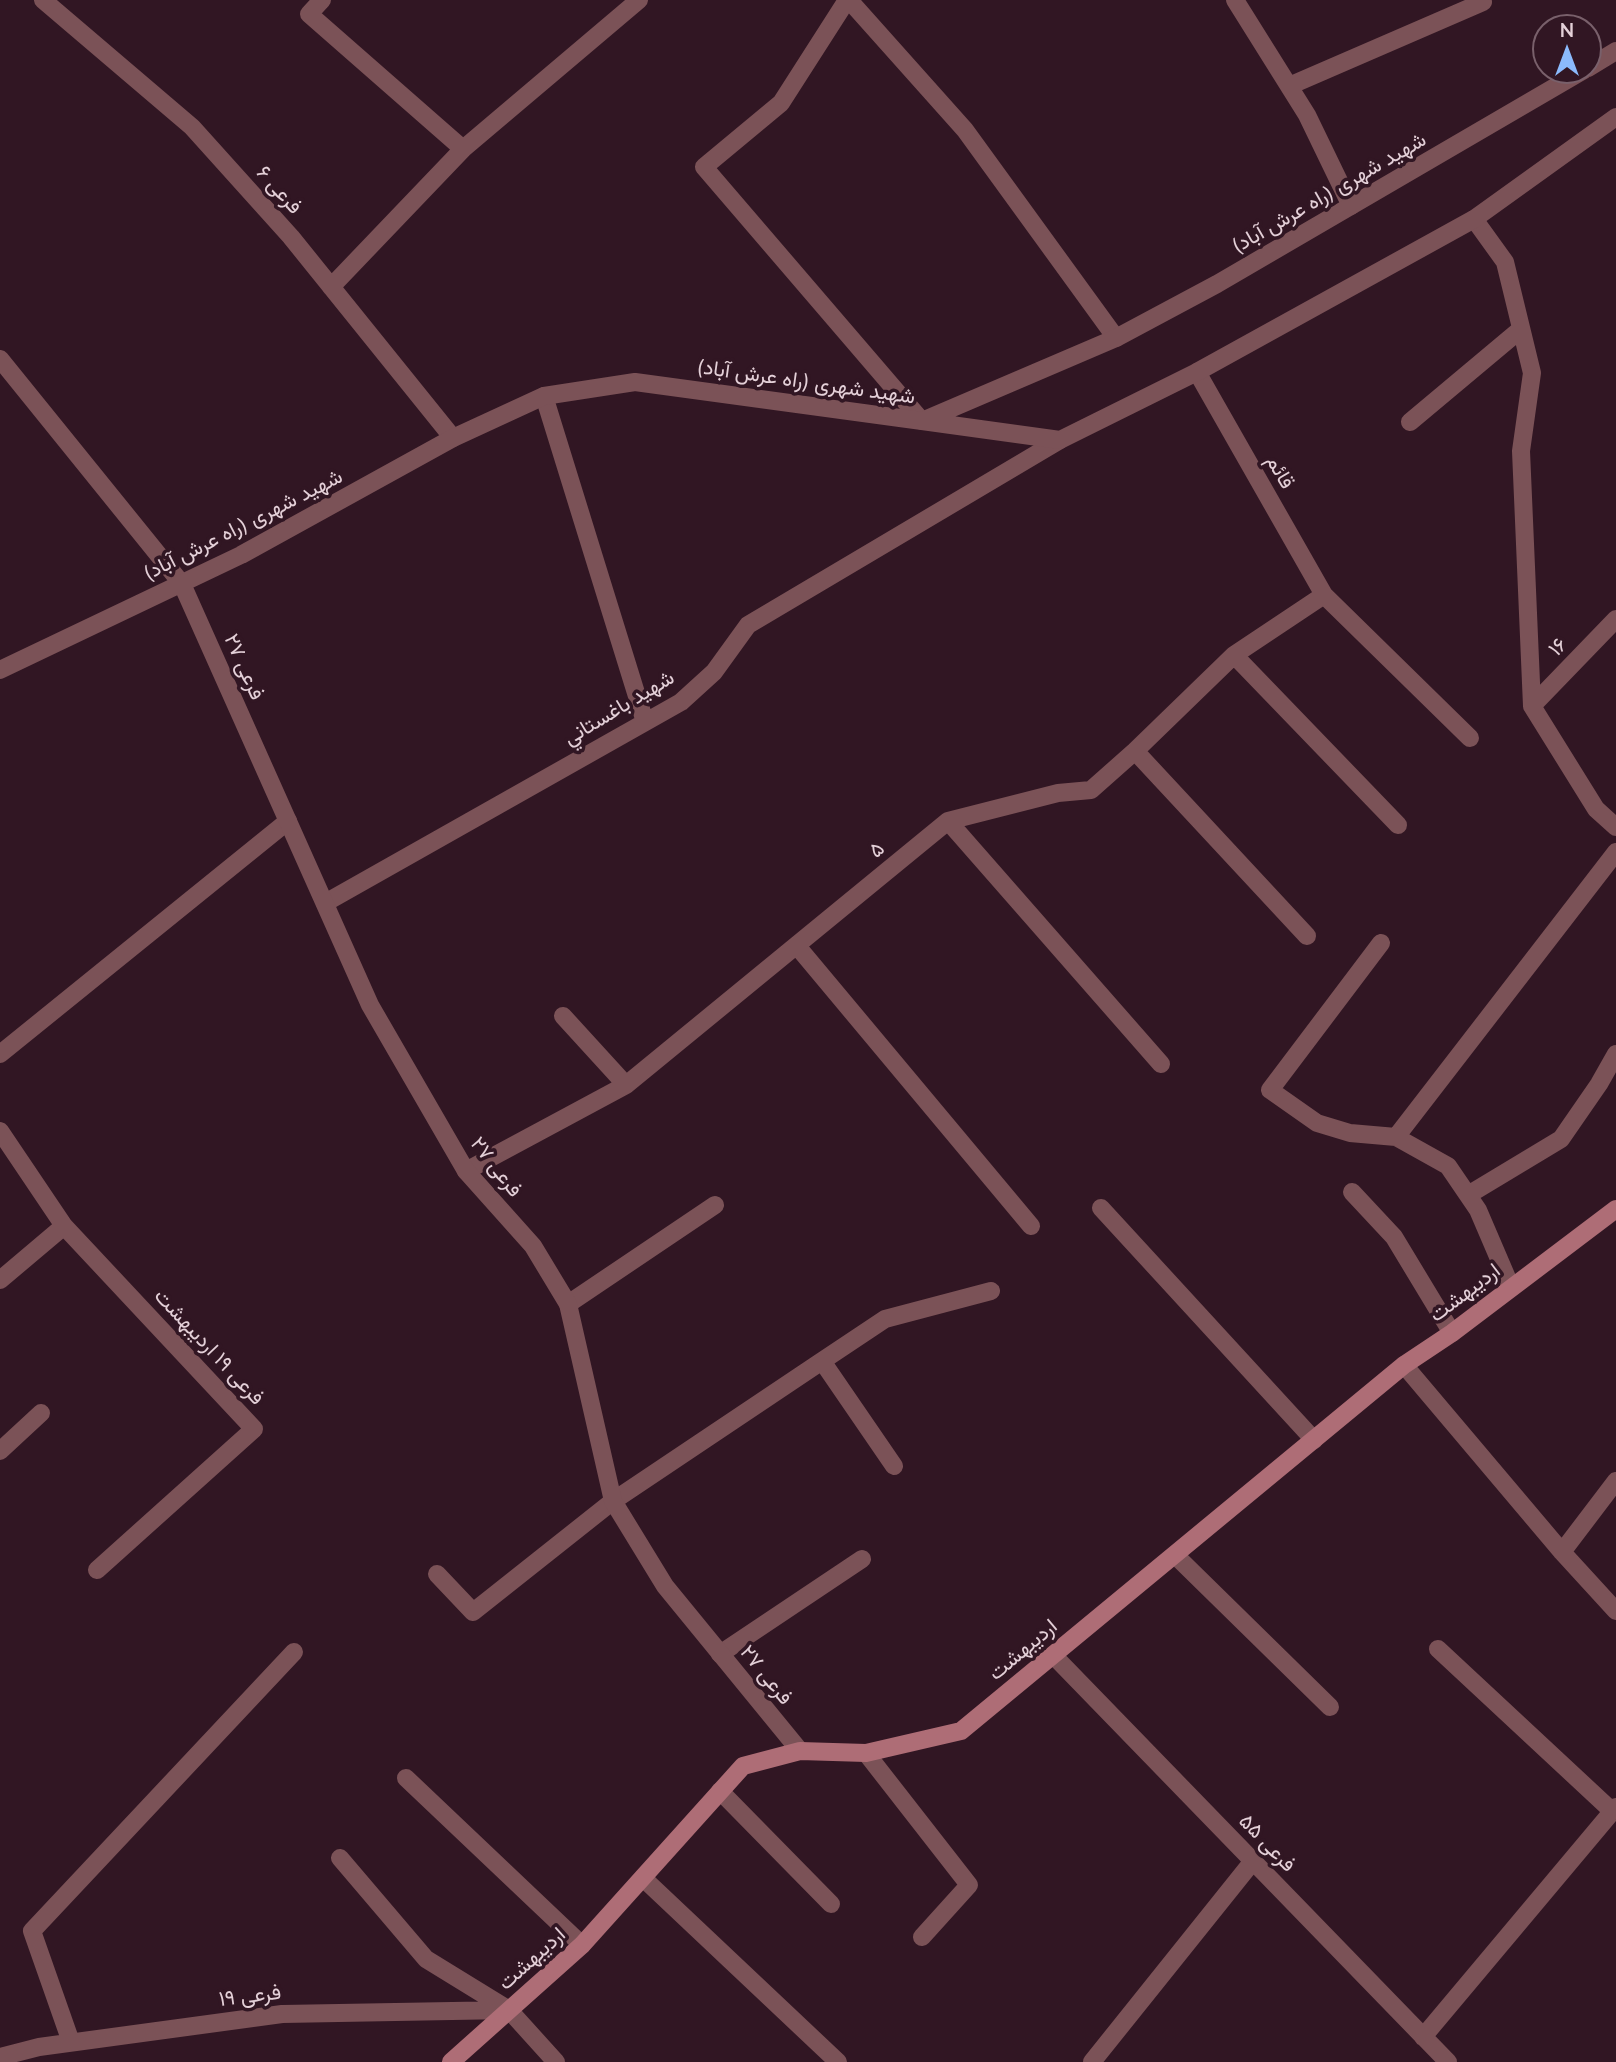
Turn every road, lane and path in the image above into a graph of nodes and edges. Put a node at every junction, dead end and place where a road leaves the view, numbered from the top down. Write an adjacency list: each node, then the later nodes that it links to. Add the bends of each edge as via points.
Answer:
1 (43, 0): 13 (street, فرعی ۶, via 192,127)
2 (322, 0): 10 (street, via 309,14)
3 (639, 0): 10 (street)
4 (848, 0): 15 (street, via 965,130); 19 (street, via 780,103 704,167)
5 (1236, 0): 8 (street)
6 (1483, 2): 8 (street)
7 (1560, 84): 11 (street, شهید شهری (راه عرش آباد))
8 (1289, 86): 11 (street)
9 (1616, 117): 12 (street, شهيد باغستاني)
10 (463, 149): 13 (street)
11 (1351, 206): 15 (street, شهید شهری (راه عرش آباد))
12 (1474, 219): 14 (street, via 1504,262); 17 (street, شهيد باغستاني)
13 (331, 287): 21 (street, فرعی ۶)
14 (1521, 329): 20 (street); 28 (street, via 1532,373 1521,451)
15 (1116, 338): 19 (street, شهید شهری (راه عرش آباد))
16 (0, 359): 23 (street, فرعی ۲۷)
17 (1197, 372): 22 (street, شهيد باغستاني); 24 (street, قائم)
18 (544, 396): 19 (street, شهید شهری (راه عرش آباد), via 635,382); 21 (street, شهید شهری (راه عرش آباد)); 29 (street)
19 (922, 421): 22 (street)
20 (1410, 422)
21 (453, 438): 23 (street, شهید شهری (راه عرش آباد))
22 (1060, 440): 29 (street, شهيد باغستاني, via 748,625 714,672 681,702)
23 (182, 584): 27 (street, شهید شهری (راه عرش آباد)); 32 (street, فرعی ۲۷)
24 (1324, 595): 26 (street, ۵); 30 (street, قائم)
25 (1616, 620): 28 (street, ۱۶)
26 (1234, 655): 31 (street, ۵); 34 (street)
27 (0, 670)
28 (1532, 706): 35 (street, via 1596,808)
29 (645, 722): 37 (street, شهيد باغستاني)
30 (1470, 738)
31 (1135, 751): 33 (street, ۵, via 1091,790 1058,793); 38 (street)
32 (288, 821): 37 (street, فرعی ۲۷); 42 (street)
33 (948, 821): 40 (street, ۵); 44 (street)
34 (1398, 825)
35 (1616, 827)
36 (1616, 852): 47 (street)
37 (325, 903): 48 (street, فرعی ۲۷, via 370,1004)
38 (1307, 936)
39 (1381, 943): 47 (street, via 1270,1090 1317,1123 1350,1133)
40 (797, 946): 45 (street, ۵); 55 (street)
41 (563, 1016): 45 (street)
42 (0, 1054)
43 (1616, 1054): 50 (street, via 1560,1139)
44 (1161, 1064)
45 (626, 1085): 48 (street, ۵)
46 (0, 1131): 54 (street, فرعی ۱۹ اردیبهشت)
47 (1396, 1137): 50 (street, via 1448,1166)
48 (466, 1171): 59 (street, فرعی ۲۷, via 533,1246)
49 (1352, 1192): 60 (street, via 1394,1237)
50 (1468, 1195): 57 (street)
51 (715, 1205): 59 (street)
52 (1101, 1208): 64 (street)
53 (1616, 1209): 57 (main road, اردیبهشت)
54 (64, 1226): 56 (street); 72 (street, فرعی ۱۹ اردیبهشت, via 254,1429)
55 (1031, 1226)
56 (0, 1280)
57 (1511, 1287): 60 (main road, اردیبهشت)
58 (991, 1291): 61 (street, via 885,1319)
59 (568, 1304): 68 (street, فرعی ۲۷)
60 (1452, 1333): 62 (main road, اردیبهشت)
61 (822, 1361): 66 (street); 68 (street)
62 (1404, 1365): 64 (main road, اردیبهشت); 69 (street)
63 (41, 1413): 65 (street)
64 (1314, 1440): 70 (main road, اردیبهشت)
65 (0, 1451)
66 (894, 1466)
67 (1616, 1481): 69 (street)
68 (612, 1502): 73 (street, via 473,1612); 77 (street, فرعی ۲۷, via 666,1587)
69 (1562, 1552): 74 (street)
70 (1175, 1555): 78 (main road, اردیبهشت); 79 (street)
71 (862, 1559): 77 (street)
72 (97, 1570)
73 (437, 1574)
74 (1616, 1611)
75 (1438, 1649): 84 (street)
76 (294, 1652): 93 (street, via 33,1931)
77 (720, 1654): 80 (street, فرعی ۲۷)
78 (1053, 1655): 81 (main road, اردیبهشت, via 961,1731); 86 (street, فرعی ۵۵)
79 (1330, 1706)
80 (800, 1751): 81 (main road, اردیبهشت); 83 (main road, اردیبهشت, via 743,1766)
81 (866, 1753): 89 (street, via 969,1885)
82 (406, 1778): 90 (street)
83 (720, 1791): 87 (main road, اردیبهشت); 88 (street)
84 (1614, 1809): 92 (street)
85 (340, 1858): 91 (street, via 426,1959)
86 (1253, 1861): 92 (street, فرعی ۵۵); 98 (street)
87 (643, 1878): 90 (main road, اردیبهشت); 97 (street)
88 (831, 1904)
89 (922, 1937)
90 (582, 1945): 91 (main road, اردیبهشت)
91 (509, 2010): 93 (street, فرعی ۱۹, via 282,2014); 95 (main road, اردیبهشت); 96 (street)
92 (1423, 2037): 99 (street, فرعی ۵۵)
93 (71, 2042): 94 (street, فرعی ۱۹)
94 (0, 2057)
95 (451, 2062)
96 (556, 2062)
97 (838, 2062)
98 (1092, 2062)
99 (1448, 2062)

